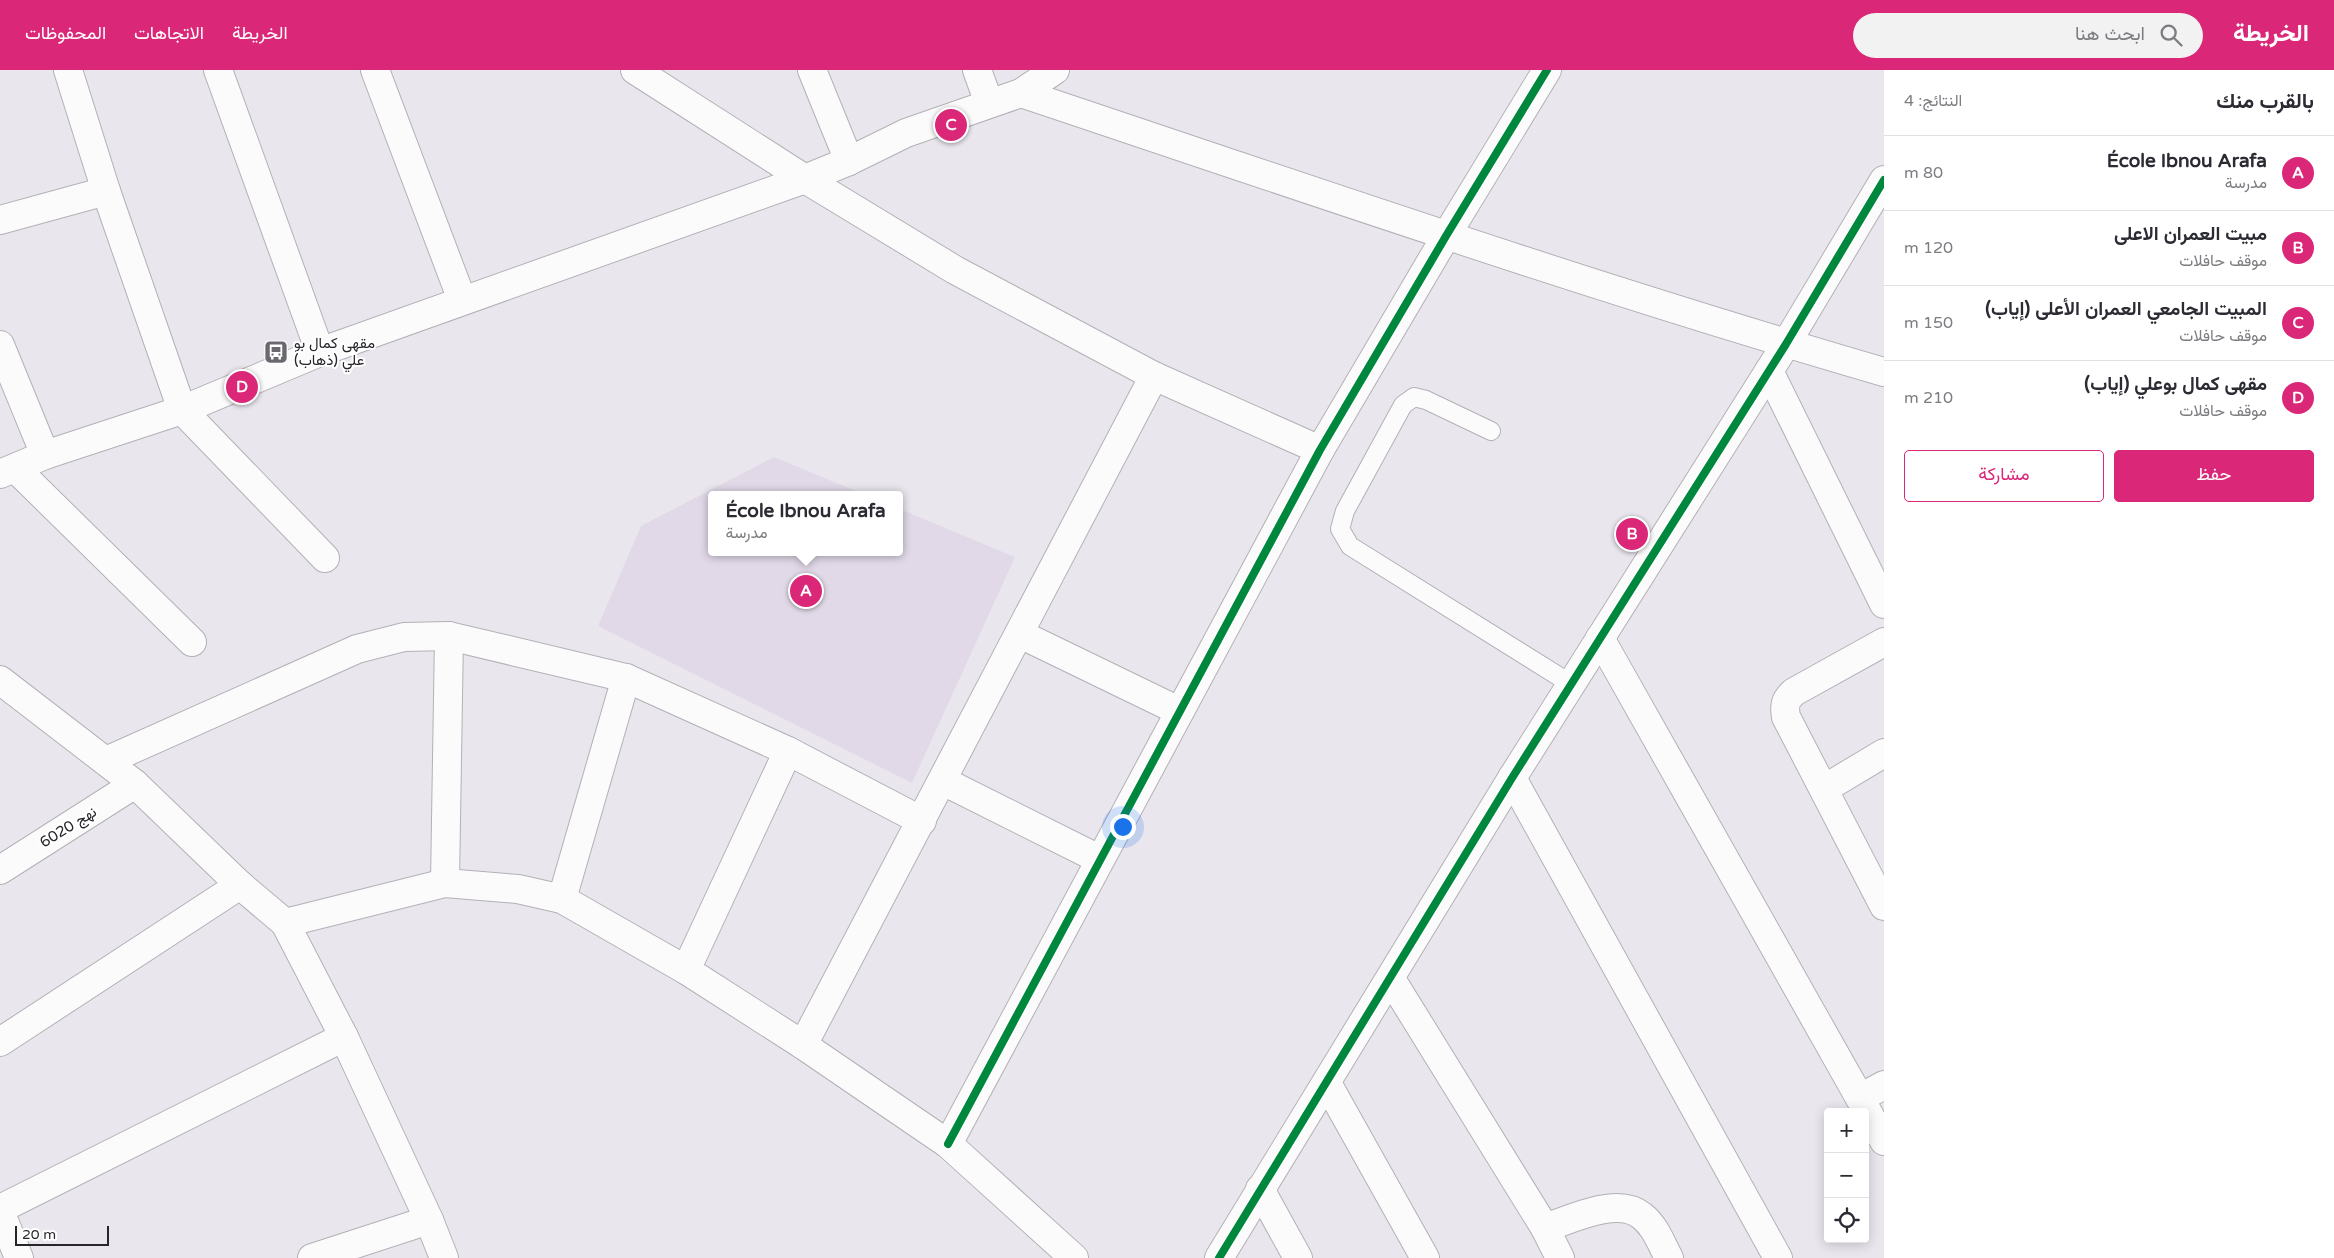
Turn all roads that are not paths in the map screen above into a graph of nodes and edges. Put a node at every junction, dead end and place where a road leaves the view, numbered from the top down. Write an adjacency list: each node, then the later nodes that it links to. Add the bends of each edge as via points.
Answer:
1 (68, 70): 14 (street)
2 (218, 70): 20 (street)
3 (375, 70): 17 (street)
4 (812, 70): 11 (street)
5 (978, 70): 10 (street)
6 (1055, 70): 9 (street)
7 (1548, 70): 16 (street)
8 (642, 72): 12 (street)
9 (1022, 93): 10 (street); 16 (street)
10 (989, 102): 11 (street, via 906,133)
11 (849, 161): 12 (street)
12 (805, 179): 17 (street); 23 (street, via 955,270)
13 (1884, 180): 18 (street)
14 (106, 191): 15 (street); 24 (street)
15 (0, 220)
16 (1446, 236): 18 (street); 26 (street)
17 (462, 300): 20 (street)
18 (1786, 344): 21 (street); 22 (street)
19 (0, 345): 27 (street)
20 (320, 352): 24 (street)
21 (1769, 371): 30 (street); 33 (street)
22 (1884, 372)
23 (1154, 376): 26 (street); 31 (street)
24 (182, 410): 27 (street); 29 (street)
25 (1491, 431): 38 (lane, via 1414,397 1398,414 1345,511 1340,529 1350,546)
26 (1320, 450): 39 (street)
27 (45, 456): 28 (street)
28 (8, 472): 34 (street)
29 (325, 558)
30 (1884, 604)
31 (1020, 634): 39 (street); 44 (street)
32 (449, 636): 36 (street); 42 (street, via 404,637 357,650); 51 (street)
33 (1600, 638): 38 (street); 63 (street)
34 (192, 642)
35 (1884, 642): 46 (street, via 1786,699 1786,716)
36 (626, 678): 40 (street); 53 (street)
37 (0, 680): 42 (street)
38 (1571, 684): 43 (street)
39 (1178, 711): 48 (street)
40 (788, 751): 47 (street); 56 (street)
41 (1884, 752): 46 (street)
42 (106, 761): 45 (street)
43 (1512, 778): 57 (street); 79 (street)
44 (943, 781): 47 (street); 48 (street)
45 (135, 784): 50 (street, نهج 6020); 52 (street)
46 (1824, 789): 49 (street)
47 (922, 821): 60 (street)
48 (1099, 859): 65 (street)
49 (1876, 869): 54 (street)
50 (0, 870)
51 (445, 883): 53 (street, via 518,889); 55 (street)
52 (240, 885): 55 (street); 59 (street)
53 (562, 899): 56 (street)
54 (1884, 906)
55 (285, 923): 58 (street)
56 (686, 970): 60 (street)
57 (1391, 980): 61 (street); 69 (street)
58 (344, 1037): 67 (street); 68 (street)
59 (0, 1042)
60 (803, 1045): 65 (street)
61 (1327, 1083): 66 (street); 76 (street)
62 (1884, 1085): 63 (street)
63 (1860, 1098): 64 (street)
64 (1884, 1141)
65 (948, 1144): 73 (street)
66 (1260, 1189): 74 (street); 75 (street)
67 (0, 1210): 70 (street)
68 (429, 1220): 71 (street); 72 (street)
69 (1545, 1228): 77 (street); 78 (street, via 1606,1208 1628,1207 1642,1215 1654,1229)
70 (18, 1258)
71 (312, 1258)
72 (444, 1258)
73 (1074, 1258)
74 (1219, 1258)
75 (1298, 1258)
76 (1425, 1258)
77 (1560, 1258)
78 (1669, 1258)
79 (1778, 1258)

